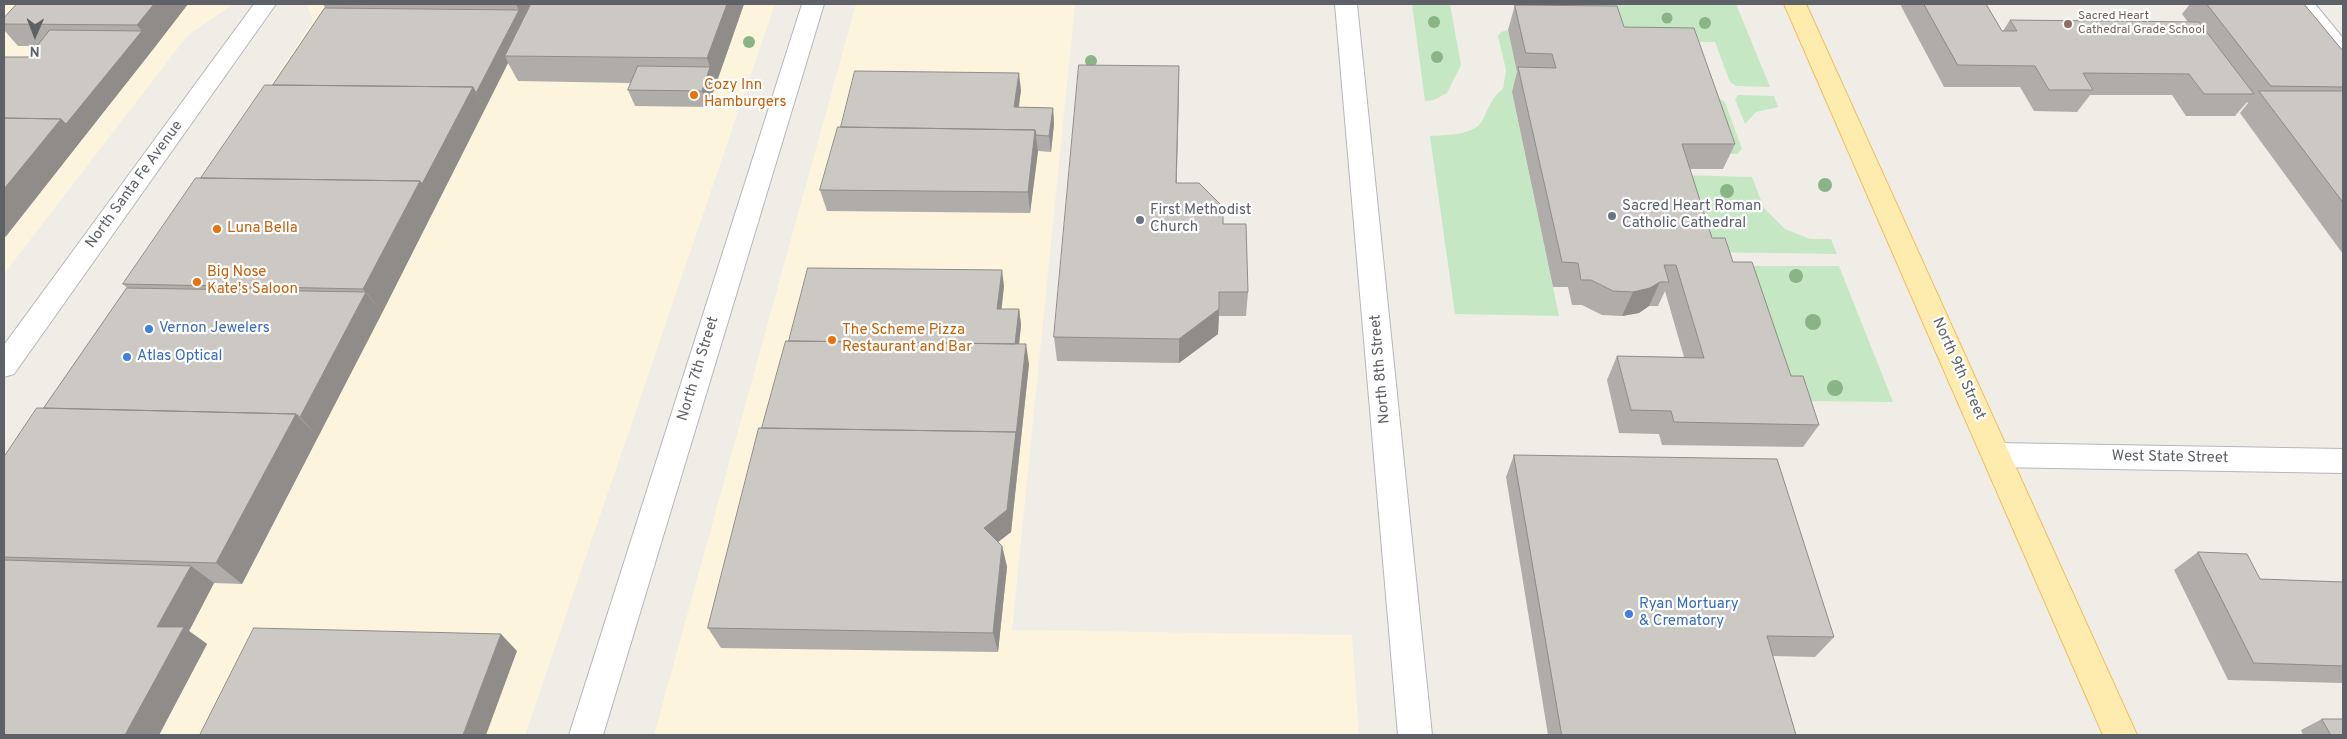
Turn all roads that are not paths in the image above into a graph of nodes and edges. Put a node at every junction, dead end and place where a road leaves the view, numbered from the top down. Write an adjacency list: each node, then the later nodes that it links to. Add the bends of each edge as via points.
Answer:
1 (265, 4): 7 (street, North Santa Fe Avenue)
2 (813, 4): 10 (street, North 7th Street)
3 (1346, 4): 11 (street, North 8th Street)
4 (1795, 4): 8 (main road, North 9th Street)
5 (2304, 4): 6 (street)
6 (2343, 52)
7 (4, 366)
8 (1996, 455): 9 (street, West State Street); 12 (main road, North 9th Street)
9 (2343, 461)
10 (586, 735)
11 (1415, 735)
12 (2120, 735)

